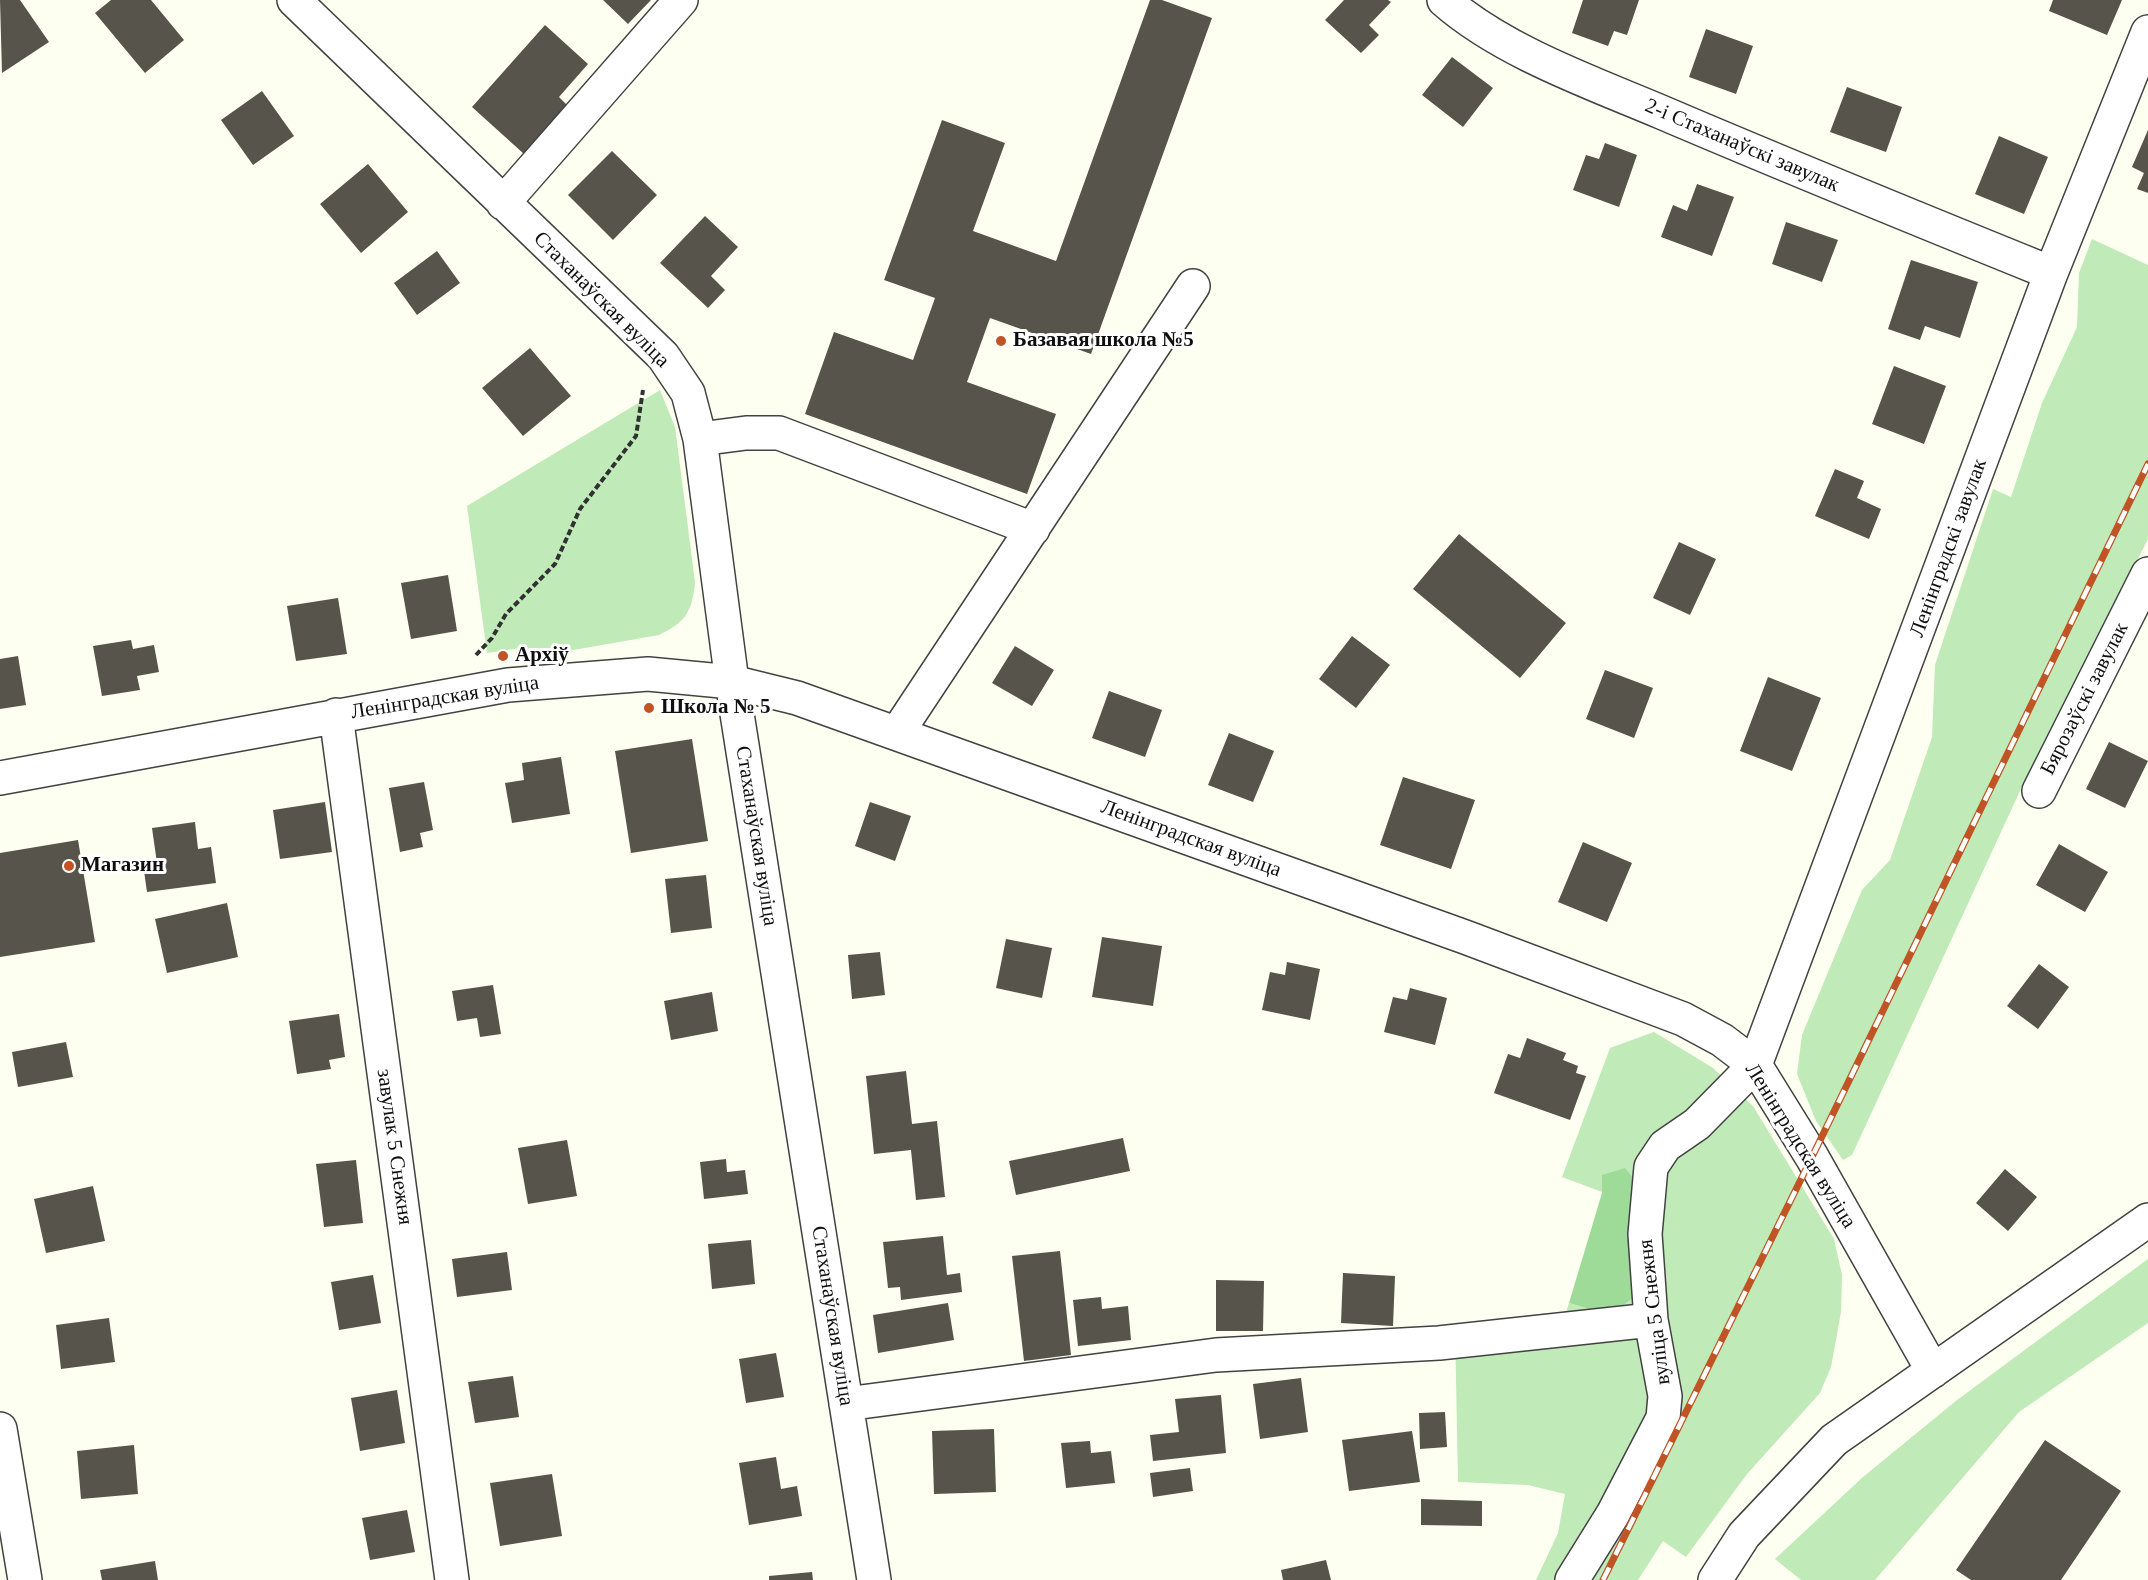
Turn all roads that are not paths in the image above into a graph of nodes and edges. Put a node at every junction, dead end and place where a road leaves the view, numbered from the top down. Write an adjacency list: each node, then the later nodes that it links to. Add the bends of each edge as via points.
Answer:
1 (294, 0): 5 (street, Стаханаўская вуліца)
2 (681, 0): 5 (street)
3 (1444, 0): 6 (street, 2-і Стаханаўскі завулак, via 1457,12 1535,58 1831,185)
4 (2148, 32): 6 (street, Ленінградскі завулак)
5 (503, 203): 8 (street, Стаханаўская вуліца, via 663,356 688,393)
6 (2051, 273): 16 (street, Ленінградскі завулак)
7 (1193, 286): 9 (street)
8 (700, 440): 9 (street, via 778,433); 11 (street, Стаханаўская вуліца)
9 (1033, 529): 13 (street)
10 (2148, 574): 15 (street, Бярозаўскі завулак)
11 (732, 682): 12 (street, Ленінградская вуліца, via 648,674 508,685); 13 (street, Ленінградская вуліца, via 797,698); 20 (street, Стаханаўская вуліца)
12 (336, 715): 14 (street, Ленінградская вуліца); 23 (street, завулак 5 Снежня)
13 (897, 734): 16 (street, Ленінградская вуліца, via 1683,1019 1722,1040)
14 (0, 778)
15 (2039, 791)
16 (1755, 1065): 18 (street, вуліца 5 Снежня, via 1697,1124 1665,1146 1651,1167 1645,1234); 19 (street, Ленінградская вуліца, via 1812,1156)
17 (2148, 1220): 19 (street)
18 (1651, 1320): 20 (street, via 1439,1343 1216,1355); 25 (street, вуліца 5 Снежня, via 1665,1396 1663,1418 1613,1514)
19 (1933, 1371): 26 (street, via 1834,1440 1744,1535)
20 (846, 1404): 24 (street, Стаханаўская вуліца)
21 (0, 1429): 22 (street)
22 (25, 1580)
23 (452, 1580)
24 (874, 1580)
25 (1572, 1580)
26 (1714, 1580)

